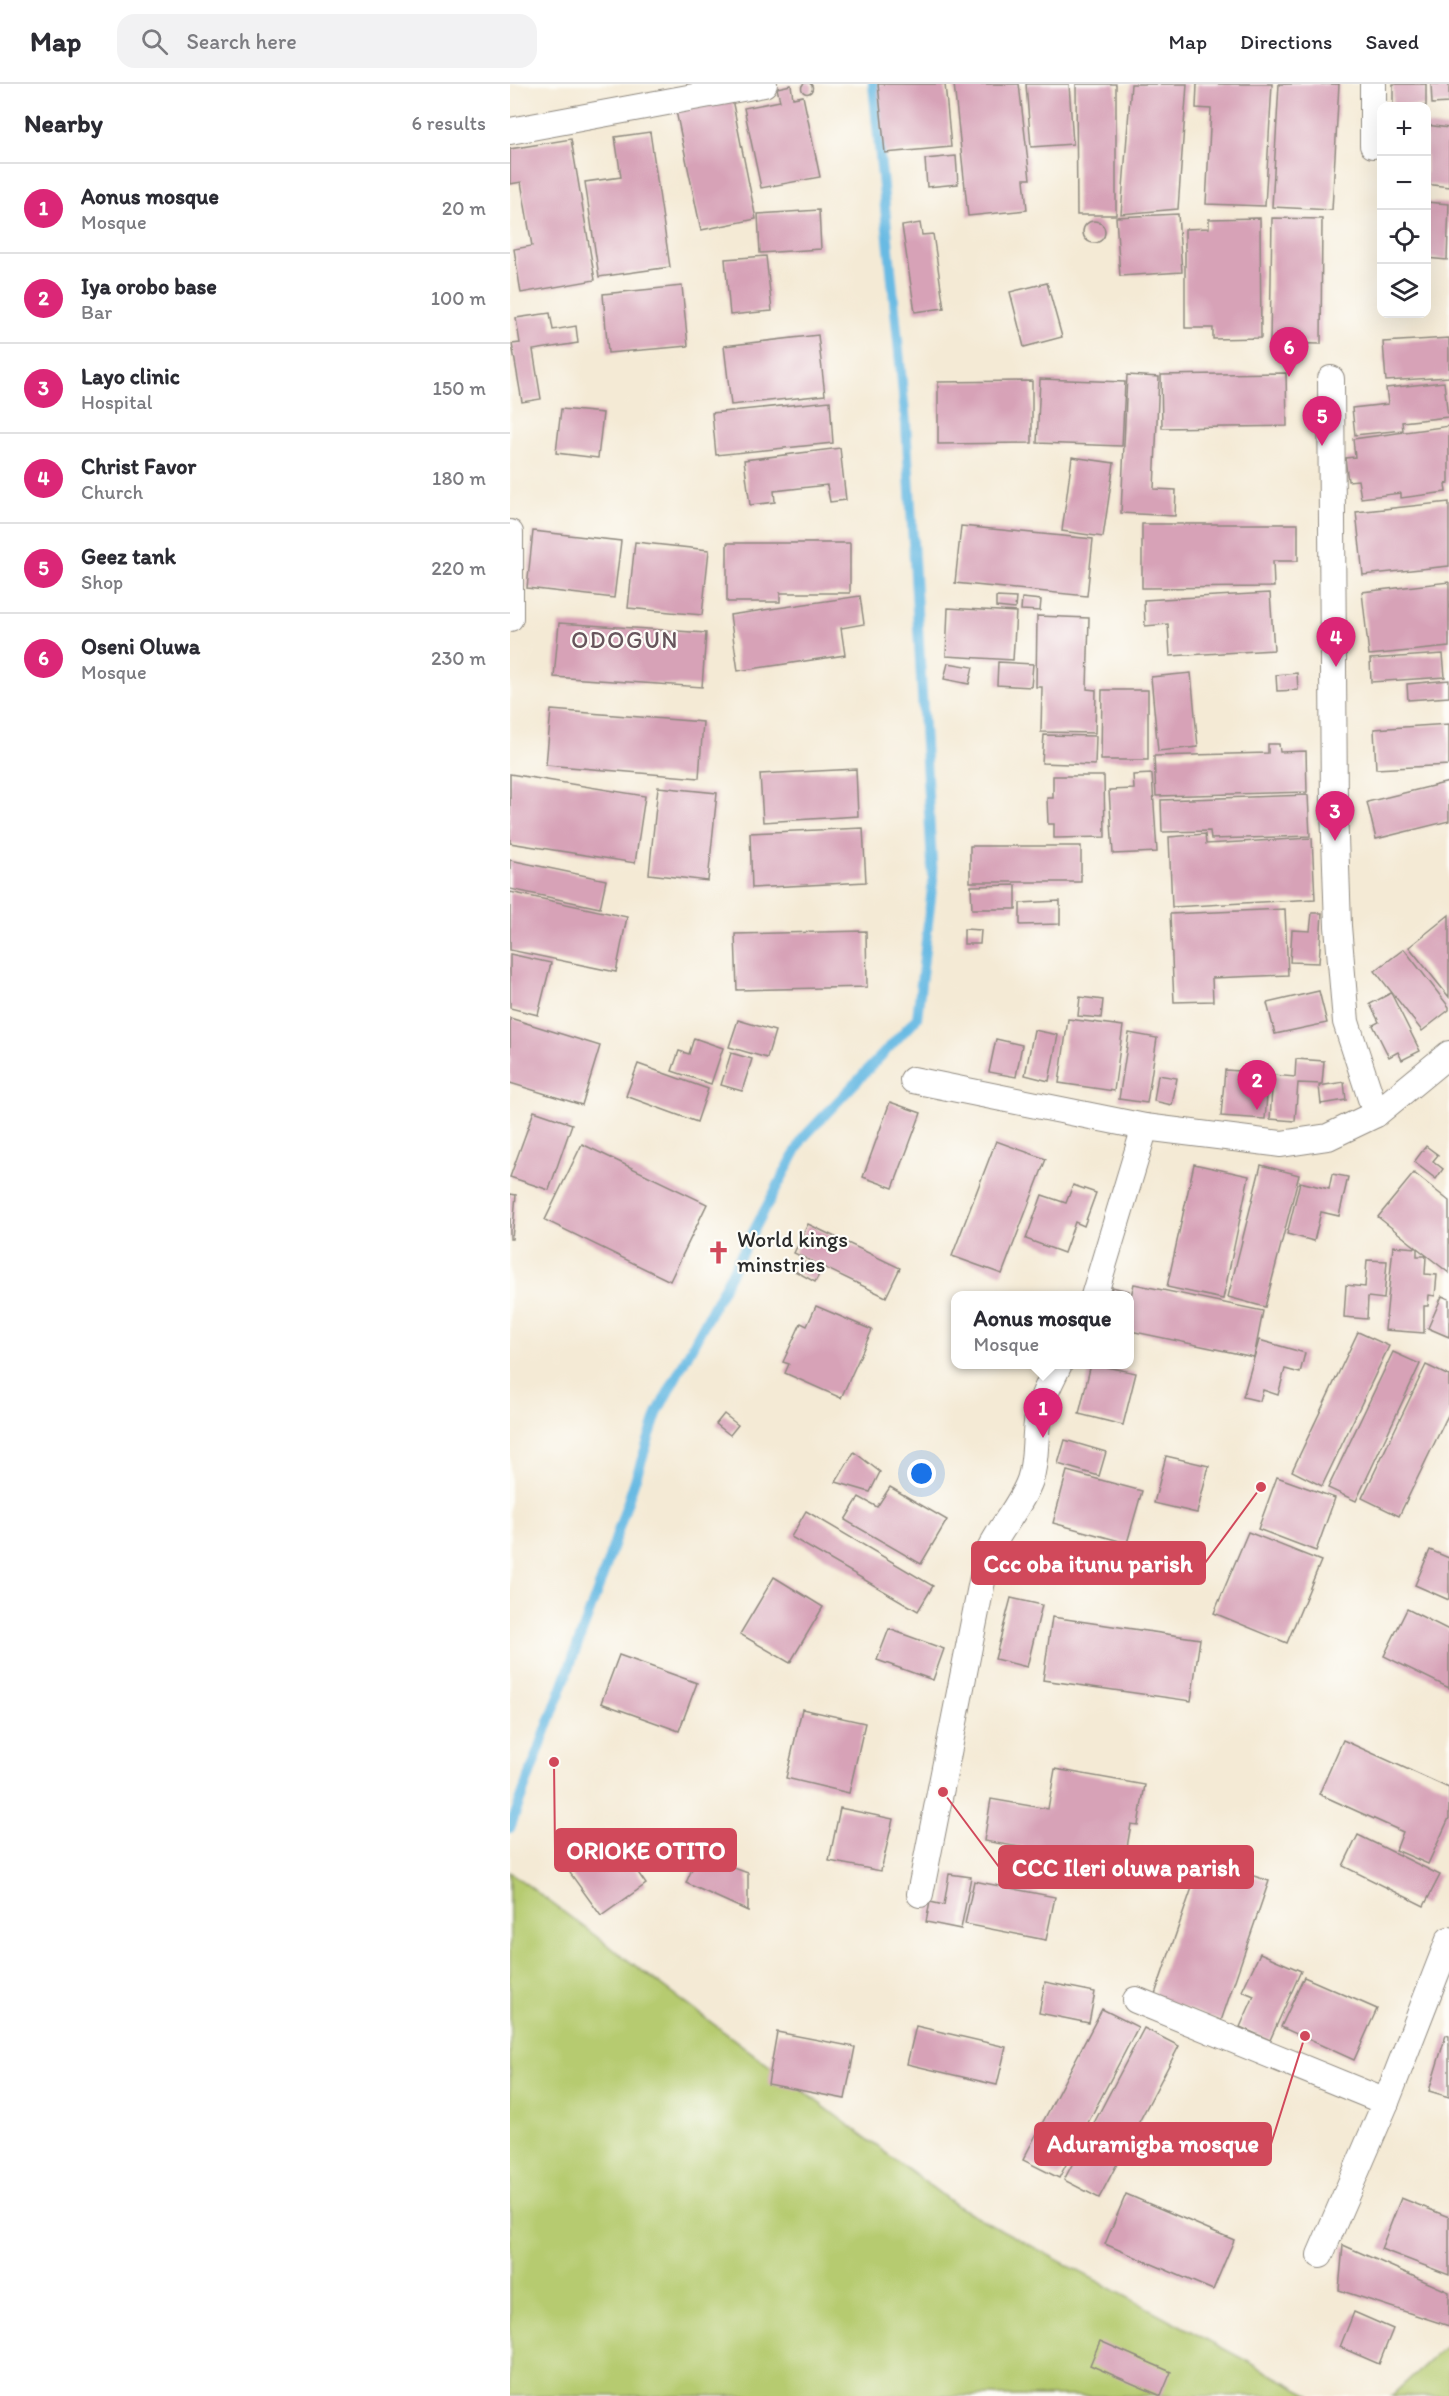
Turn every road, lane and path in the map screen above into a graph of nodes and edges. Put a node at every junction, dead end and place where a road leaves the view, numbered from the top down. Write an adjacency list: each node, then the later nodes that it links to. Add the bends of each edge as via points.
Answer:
1 (764, 84): 3 (street)
2 (1373, 84): 4 (street)
3 (510, 131)
4 (1373, 145)
5 (1331, 379): 10 (street, via 1338,926 1346,1022)
6 (510, 533): 7 (street)
7 (510, 618)
8 (1449, 1054): 10 (street)
9 (913, 1080): 11 (street)
10 (1376, 1114): 11 (street, via 1328,1137 1281,1144)
11 (1145, 1127): 12 (street)
12 (1096, 1291)
13 (1057, 1369): 14 (street, via 1038,1416 1037,1449 1030,1479 1020,1502 994,1537 987,1556)
14 (920, 1894)
15 (1449, 1940): 17 (street)
16 (1136, 2000): 17 (street)
17 (1386, 2102): 18 (street)
18 (1320, 2255)

